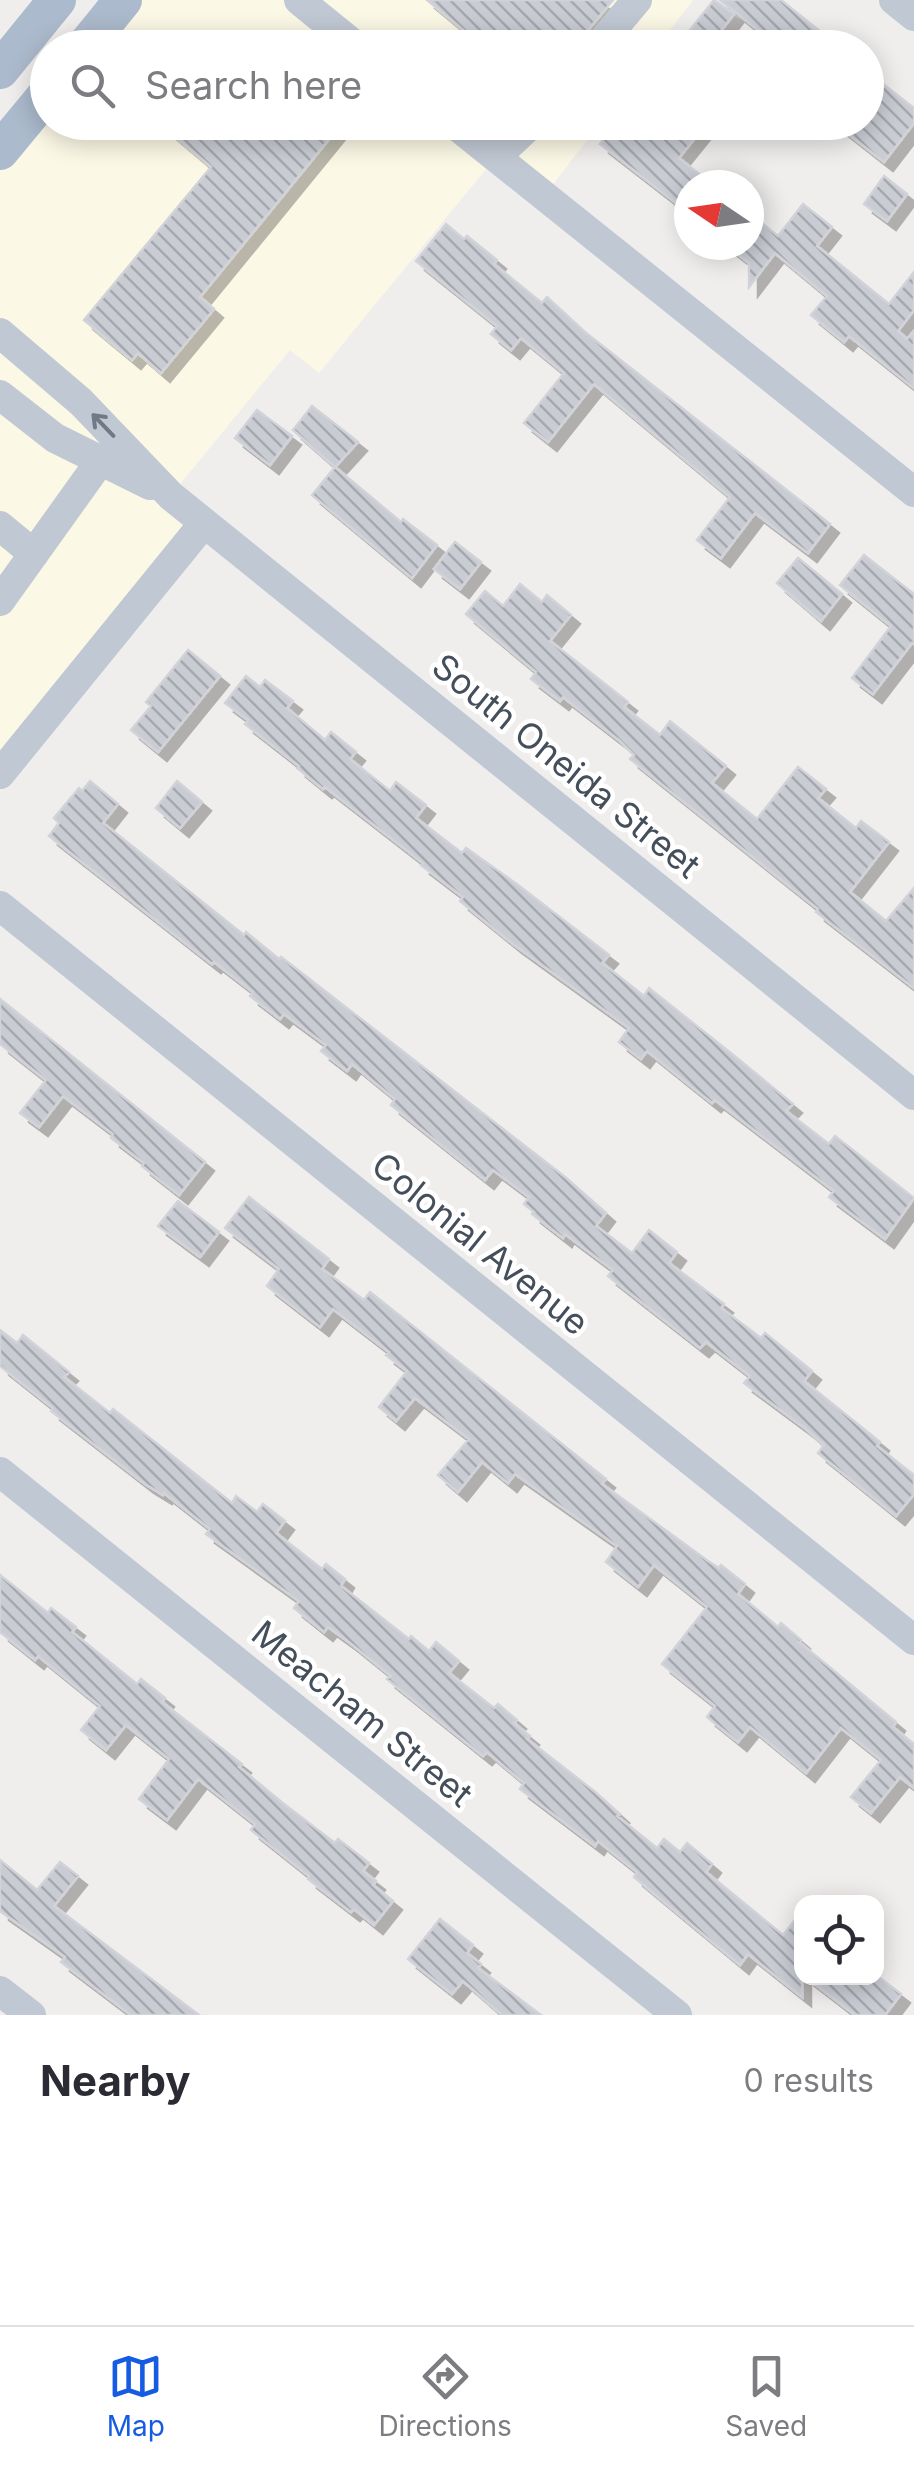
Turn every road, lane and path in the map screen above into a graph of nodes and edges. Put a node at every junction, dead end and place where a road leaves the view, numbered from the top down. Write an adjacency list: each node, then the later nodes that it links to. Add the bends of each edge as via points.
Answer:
1 (56, 0): 7 (main road)
2 (123, 0): 8 (main road)
3 (299, 0): 9 (street)
4 (637, 0): 10 (street)
5 (894, 0): 6 (street)
6 (914, 16)
7 (32, 30)
8 (99, 30)
9 (336, 30)
10 (613, 30)
11 (30, 32): 12 (main road)
12 (0, 70)
13 (30, 114): 16 (main road)
14 (475, 140): 17 (street)
15 (513, 140): 17 (street)
16 (0, 151)
17 (496, 157): 21 (street)
18 (0, 334): 22 (street, South Oneida Street, one-way to 18, via 81,402)
19 (0, 395): 20 (street, South Oneida Street, via 55,438)
20 (101, 460): 22 (street, South Oneida Street); 25 (street)
21 (914, 492)
22 (170, 496): 23 (street, South Oneida Street)
23 (204, 523): 27 (street); 29 (street, South Oneida Street)
24 (0, 526): 25 (street)
25 (34, 554): 26 (street)
26 (0, 601)
27 (0, 774)
28 (0, 906): 31 (street, Colonial Avenue)
29 (914, 1095)
30 (0, 1472): 34 (street, Meacham Street)
31 (914, 1640)
32 (0, 1991): 33 (street)
33 (31, 2015)
34 (676, 2015)

